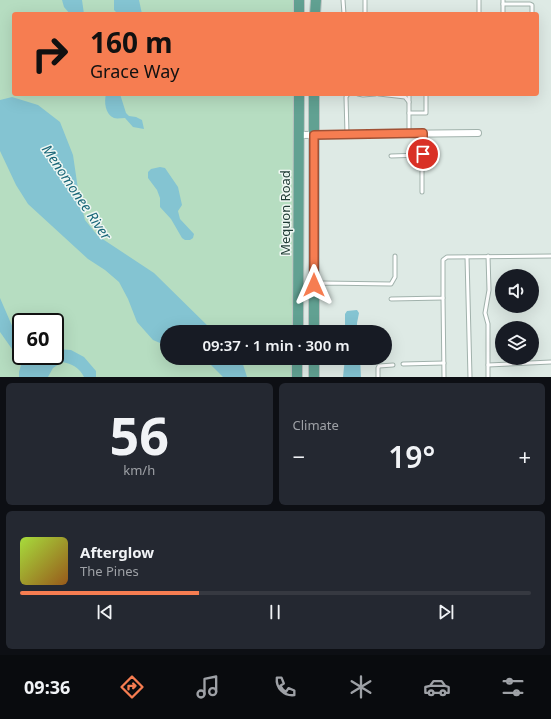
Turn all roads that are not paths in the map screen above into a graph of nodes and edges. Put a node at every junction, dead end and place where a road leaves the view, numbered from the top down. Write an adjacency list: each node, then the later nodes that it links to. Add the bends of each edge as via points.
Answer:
1 (299, 0): 7 (main road)
2 (316, 0): 8 (main road)
3 (343, 0): 9 (lane)
4 (365, 0): 10 (lane)
5 (479, 0): 11 (lane)
6 (503, 2): 12 (lane, via 530,4)
7 (299, 12)
8 (315, 12)
9 (344, 12)
10 (365, 12)
11 (479, 12)
12 (532, 12)
13 (299, 96): 25 (main road, Mequon Road)
14 (314, 96): 26 (main road)
15 (347, 96): 24 (lane)
16 (396, 96): 19 (lane, via 405,97)
17 (409, 96): 19 (lane)
18 (426, 96): 20 (lane, via 426,113)
19 (409, 102): 20 (lane)
20 (409, 113): 22 (lane)
21 (478, 132): 23 (street)
22 (409, 133): 23 (street); 24 (street)
23 (423, 133): 27 (lane)
24 (346, 134): 26 (street)
25 (299, 135): 26 (street); 34 (main road, Mequon Road)
26 (314, 135): 35 (main road)
27 (422, 155): 28 (lane); 29 (lane)
28 (391, 156)
29 (422, 192)
30 (395, 256): 35 (lane, via 395,277 391,284)
31 (488, 256): 32 (lane); 33 (lane); 46 (lane, via 489,290 485,313 488,324)
32 (551, 256)
33 (467, 257): 36 (lane, via 444,258); 51 (lane)
34 (298, 285): 35 (main road); 38 (main road, Mequon Road)
35 (314, 285): 39 (main road)
36 (443, 298): 37 (lane); 42 (lane)
37 (391, 300)
38 (298, 325)
39 (314, 325)
40 (551, 362): 46 (lane)
41 (403, 364): 42 (lane)
42 (444, 364): 50 (lane)
43 (297, 365): 47 (main road)
44 (314, 365): 48 (main road)
45 (393, 365): 49 (lane, via 379,366)
46 (488, 365): 52 (lane)
47 (297, 377)
48 (314, 377)
49 (378, 377)
50 (444, 377)
51 (470, 377)
52 (488, 377)

